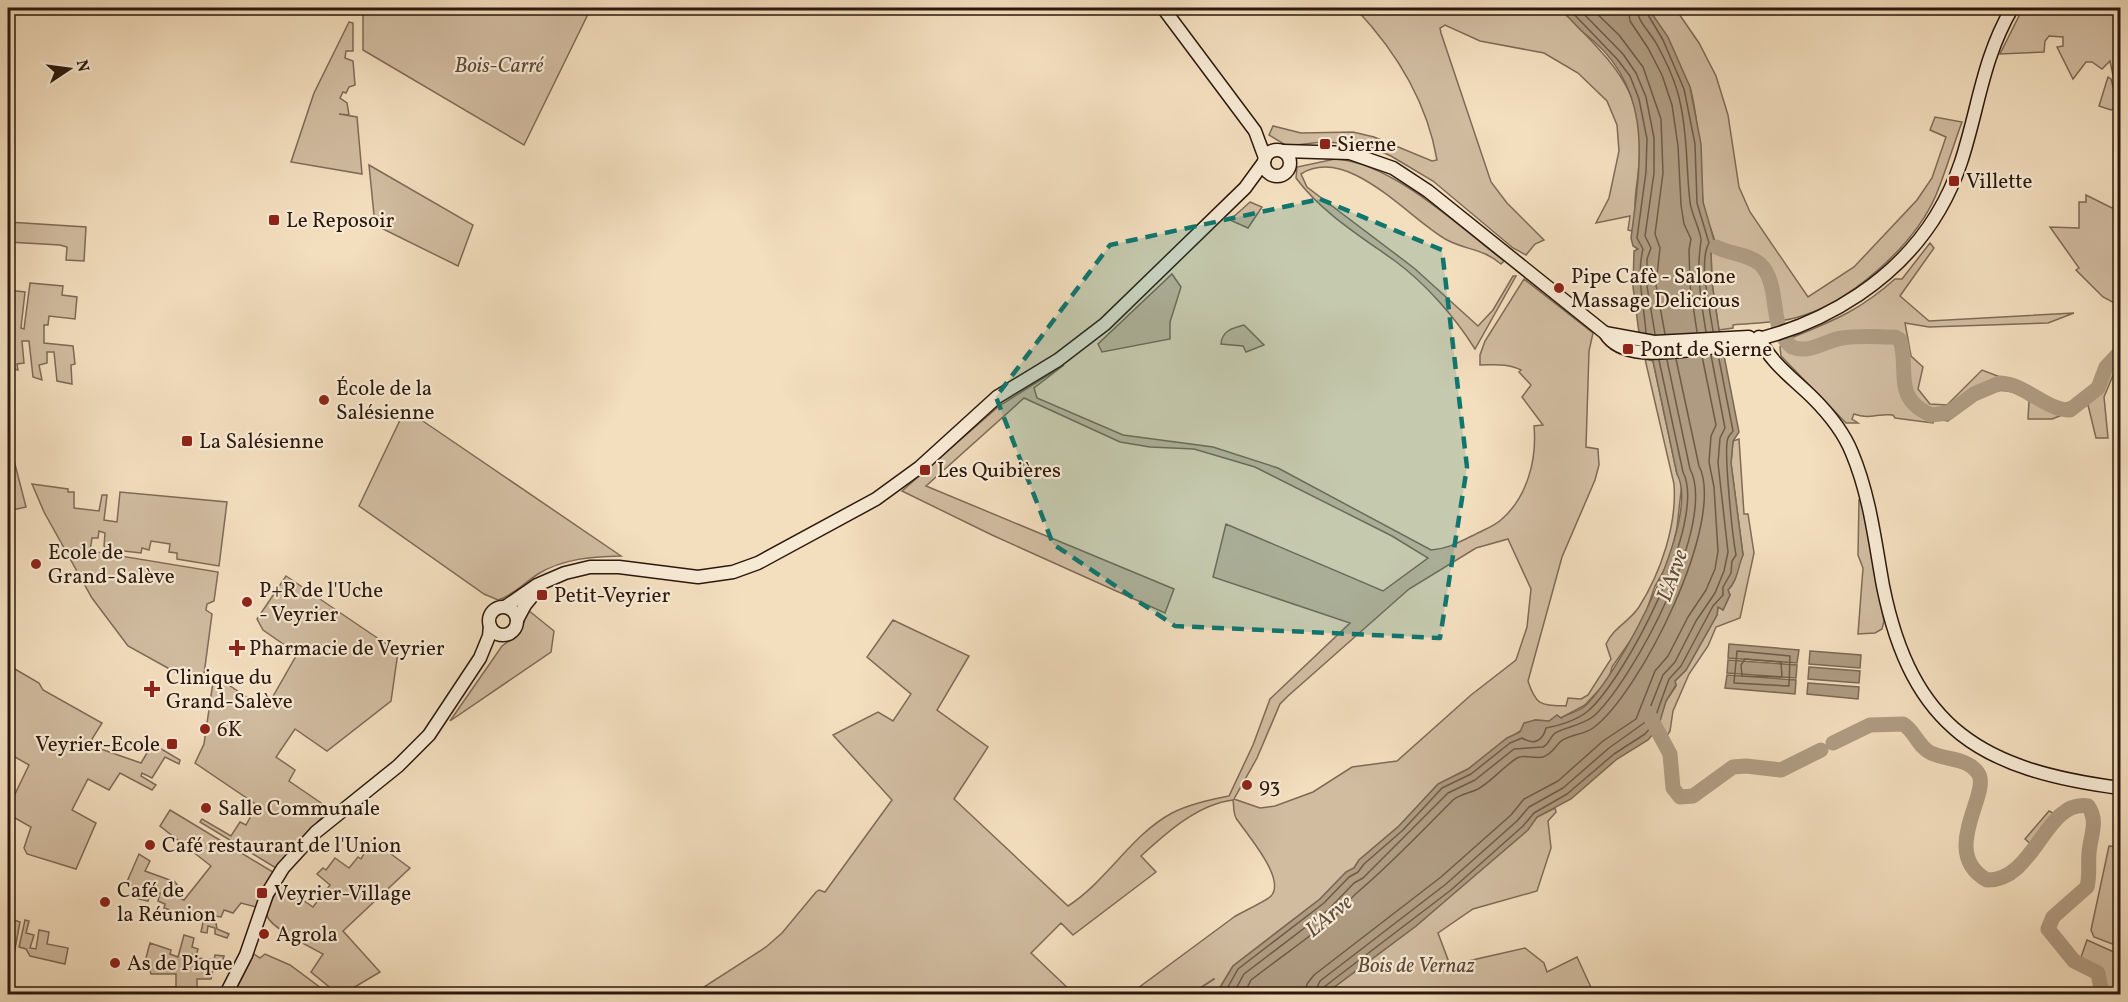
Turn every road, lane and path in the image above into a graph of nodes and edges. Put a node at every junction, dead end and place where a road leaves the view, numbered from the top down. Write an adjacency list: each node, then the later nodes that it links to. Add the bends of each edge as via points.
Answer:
1 (1163, 8): 3 (main road)
2 (2012, 8): 11 (main road, via 1991,48 1961,162 1939,211 1911,250 1858,297 1824,316)
3 (1255, 132): 4 (main road); 6 (main road)
4 (1282, 151): 5 (main road); 6 (main road, via 1271,151); 7 (main road, via 1289,158)
5 (1311, 153): 7 (main road); 10 (main road, via 1359,155 1404,175)
6 (1264, 160): 8 (main road, via 1268,172); 9 (main road)
7 (1289, 167): 8 (main road)
8 (1277, 175): 9 (main road)
9 (1245, 188): 13 (main road, via 1105,324 1058,360 998,397 916,470 876,499 764,560 733,572 698,577 590,567)
10 (1607, 335): 12 (main road, via 1644,342); 12 (main road, via 1613,344 1628,349 1677,351)
11 (1763, 336): 12 (main road); 19 (main road, via 1767,352 1814,398 1846,440 1866,493 1896,638 1910,671 1930,702 1969,740 2006,762 2050,777)
12 (1731, 341)
13 (545, 582): 14 (main road); 15 (main road)
14 (505, 607): 15 (main road, via 513,611); 16 (main road, via 493,611)
15 (517, 620): 17 (main road)
16 (490, 626): 17 (main road); 18 (main road)
17 (506, 635): 18 (main road)
18 (480, 658): 20 (main road, via 420,745 320,828 286,863 267,894 246,955)
19 (2121, 788)
20 (226, 994)

